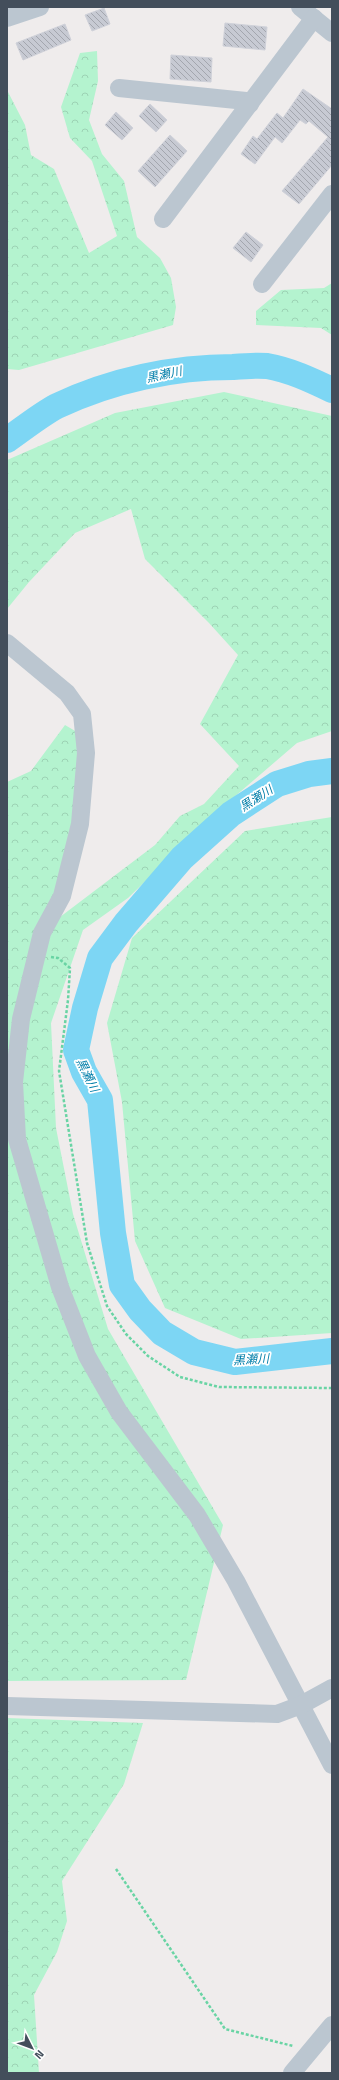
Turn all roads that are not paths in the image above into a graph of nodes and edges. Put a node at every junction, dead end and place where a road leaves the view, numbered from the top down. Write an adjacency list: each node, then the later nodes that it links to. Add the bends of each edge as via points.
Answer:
1 (40, 7): 3 (street)
2 (300, 7): 4 (street)
3 (7, 18)
4 (314, 18): 5 (street); 7 (street)
5 (332, 33)
6 (119, 88): 7 (street, via 246,101)
7 (250, 104): 9 (street)
8 (332, 194): 10 (street)
9 (163, 219)
10 (262, 284)
11 (7, 643): 13 (street, via 67,693 82,714 86,753 80,824 62,896 42,933 20,1027 14,1082 17,1139 60,1287 87,1356 119,1412 197,1515 236,1581)
12 (332, 1688): 13 (street)
13 (301, 1705): 14 (street, via 277,1714); 15 (street)
14 (7, 1706)
15 (332, 1765)
16 (332, 2025): 17 (street)
17 (292, 2073)

